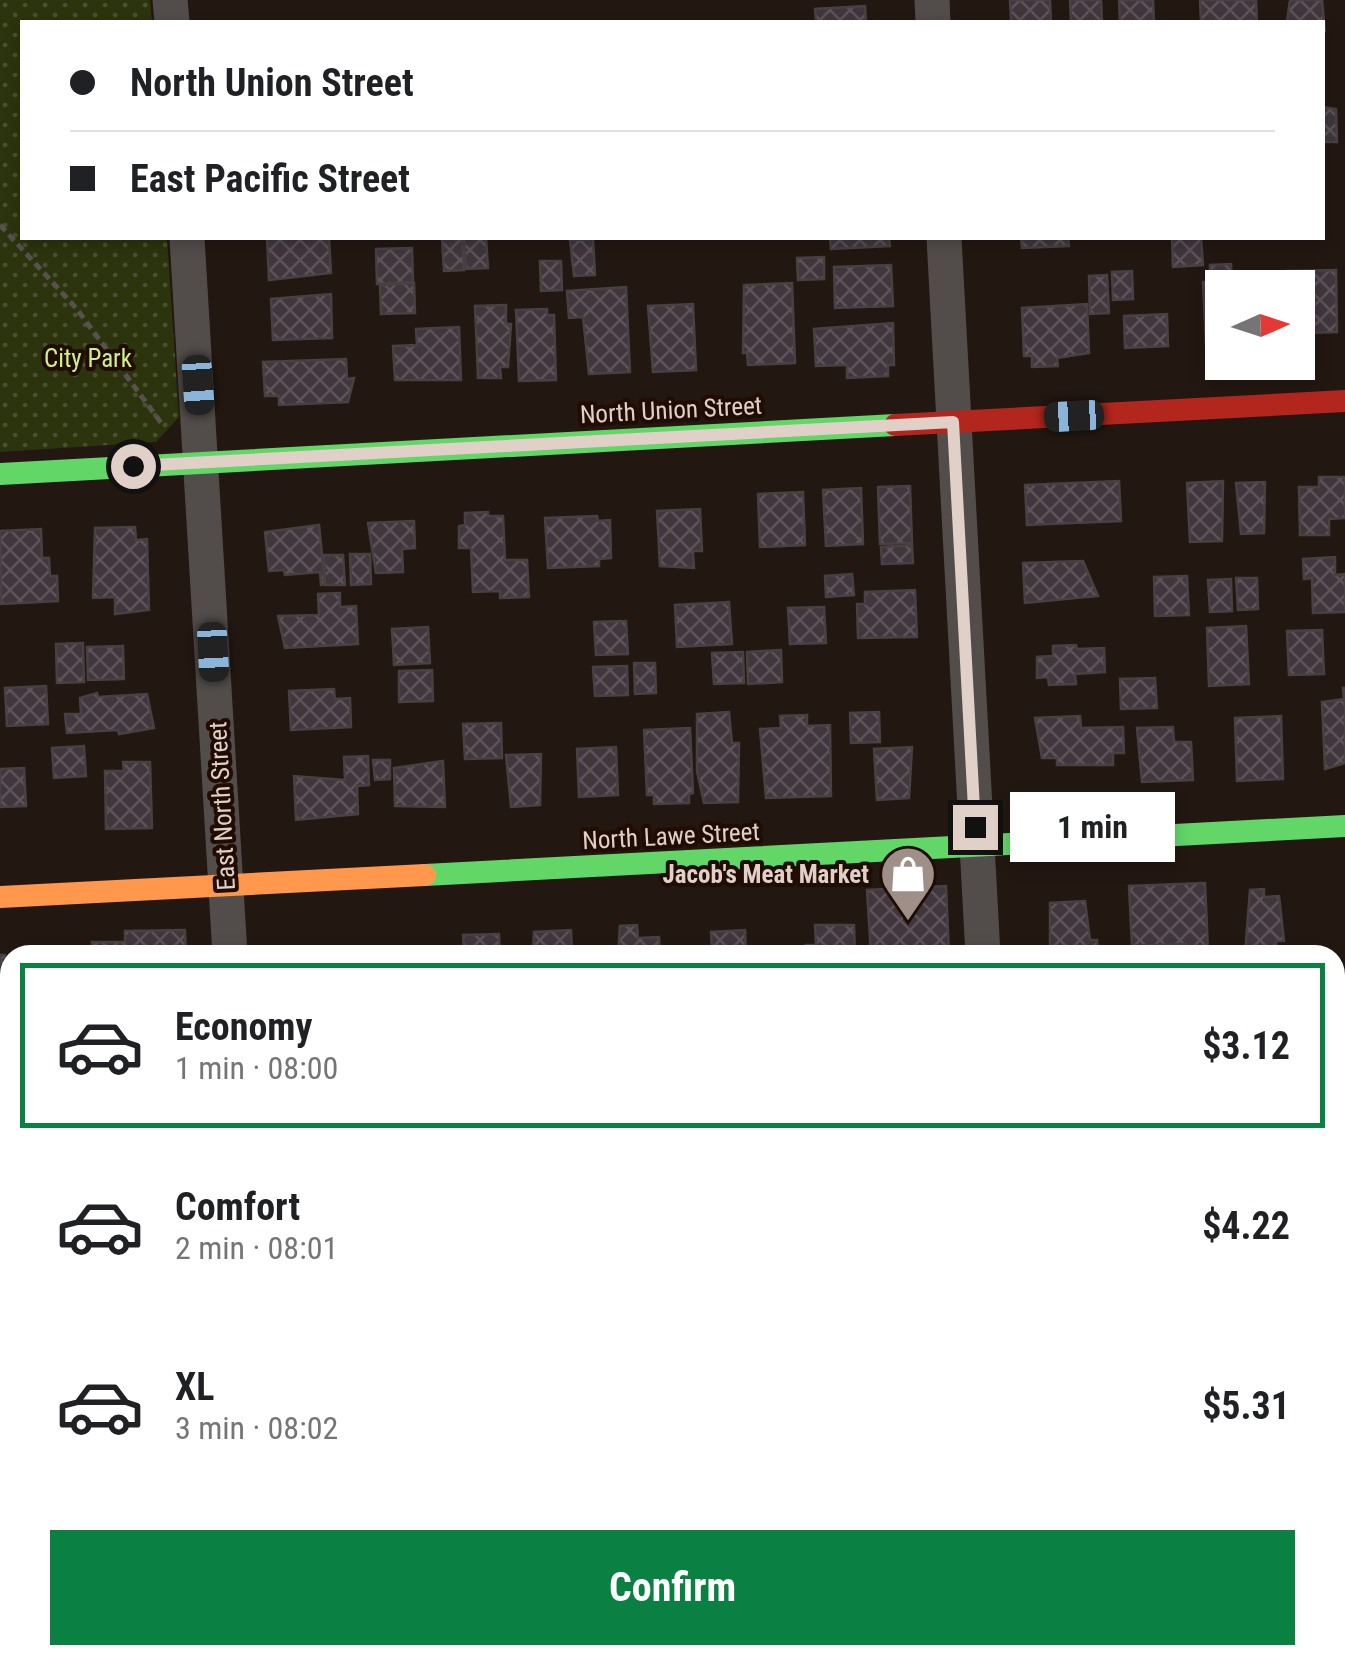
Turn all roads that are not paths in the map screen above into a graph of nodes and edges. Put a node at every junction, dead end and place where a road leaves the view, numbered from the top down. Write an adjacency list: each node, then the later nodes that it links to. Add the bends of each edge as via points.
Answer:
1 (187, 240): 5 (street, East North Street)
2 (944, 240): 4 (street)
3 (1345, 401): 4 (street, North Union Street)
4 (953, 422): 5 (street, North Union Street); 8 (street)
5 (203, 462): 6 (street, North Union Street); 9 (street, East North Street)
6 (0, 474)
7 (1345, 826): 8 (street, North Lawe Street)
8 (976, 848): 9 (street, North Lawe Street); 12 (street)
9 (227, 886): 10 (street, North Lawe Street); 11 (street, East North Street)
10 (0, 898)
11 (230, 945)
12 (983, 945)

